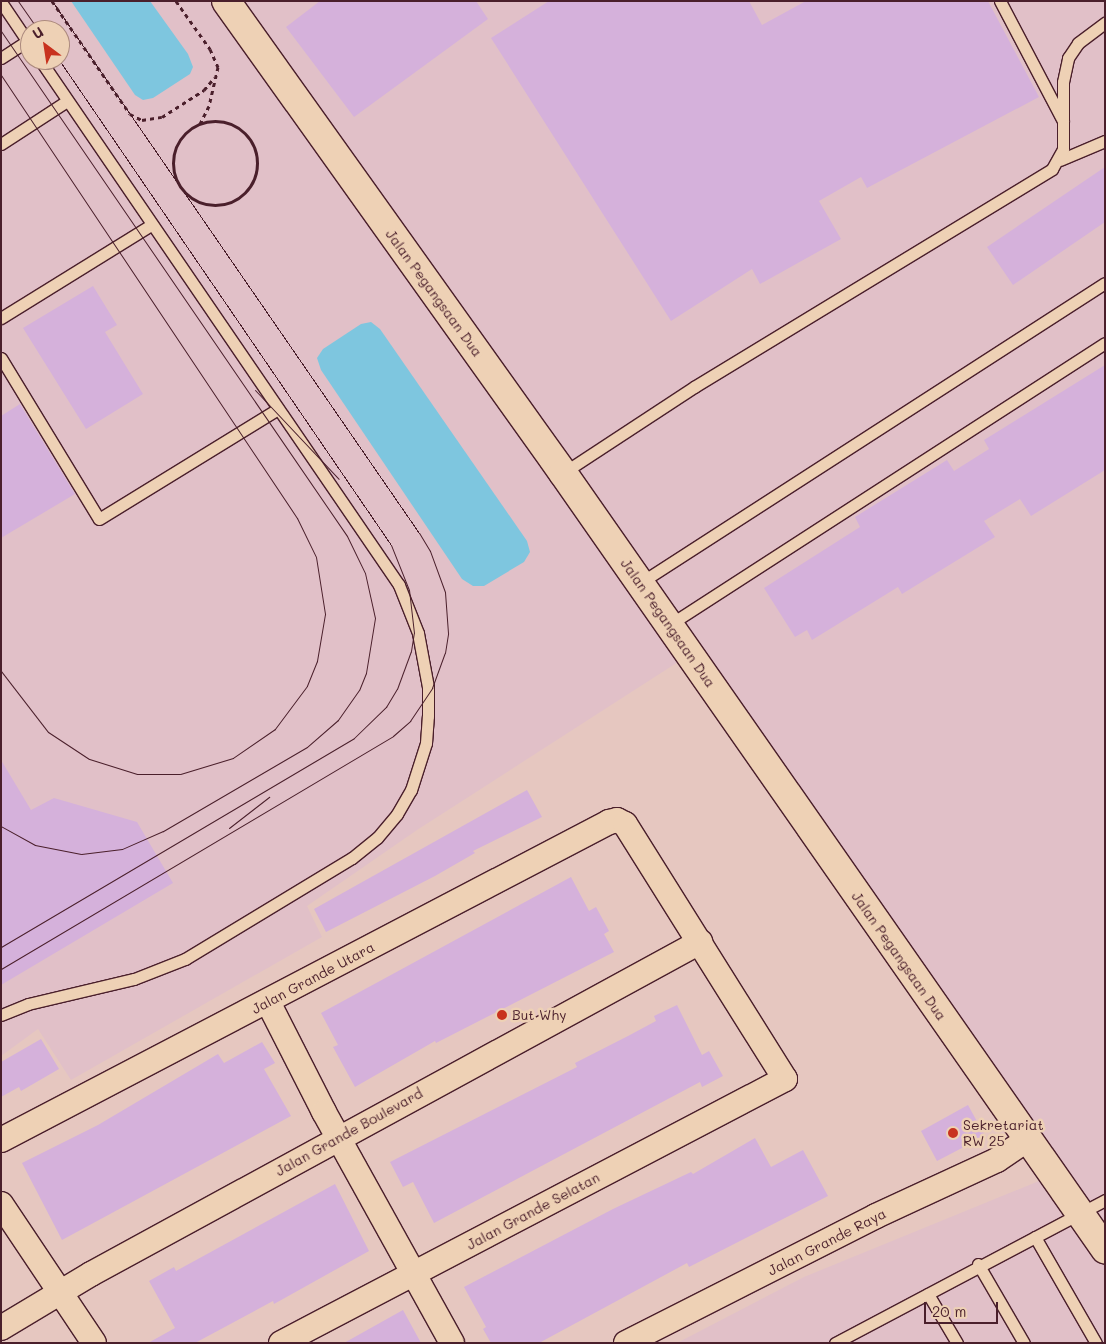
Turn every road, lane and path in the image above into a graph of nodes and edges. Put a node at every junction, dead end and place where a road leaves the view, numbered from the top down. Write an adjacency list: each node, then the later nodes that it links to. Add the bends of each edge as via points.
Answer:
1 (52, 1): 11 (path, via 130,114 142,120 162,117 204,90)
2 (176, 1): 11 (path, via 210,49 218,67)
3 (226, 1): 24 (main road, Jalan Pegangsaan Dua)
4 (1000, 1): 14 (lane)
5 (1, 2): 7 (lane)
6 (1105, 23): 14 (lane, via 1078,43 1068,58 1063,82)
7 (20, 30)
8 (20, 48): 9 (lane)
9 (1, 58)
10 (47, 70): 12 (lane)
11 (214, 78): 13 (path, via 209,106)
12 (67, 101): 16 (lane); 18 (lane)
13 (200, 124): 13 (path, via 184,135 175,151 174,170 181,187 195,200 213,205 231,202 247,191 256,175 257,156 250,139 236,126 218,121)
14 (1065, 124): 17 (lane)
15 (1105, 141): 17 (lane)
16 (1, 144)
17 (1060, 160): 24 (lane, via 1052,169 694,387)
18 (151, 225): 20 (lane); 23 (lane)
19 (1105, 283): 25 (lane)
20 (1, 318)
21 (1105, 343): 26 (lane)
22 (1, 358): 23 (lane, via 99,518)
23 (278, 409): 29 (lane, via 399,585 408,604 418,633 428,687 426,743 411,790 378,838 352,858 186,959 134,979 28,1004)
24 (563, 473): 25 (main road, Jalan Pegangsaan Dua)
25 (640, 583): 26 (main road, Jalan Pegangsaan Dua)
26 (669, 625): 32 (main road, Jalan Pegangsaan Dua)
27 (700, 942): 28 (street, Jalan Grande Utara, via 625,824 617,820); 30 (street, Jalan Grande Boulevard); 39 (street, Jalan Grande Selatan, via 785,1079)
28 (268, 1002): 30 (street); 31 (street, Jalan Grande Utara)
29 (1, 1015)
30 (339, 1138): 39 (street); 40 (street, Jalan Grande Boulevard)
31 (1, 1140)
32 (1027, 1140): 35 (main road, Jalan Pegangsaan Dua); 46 (street, Jalan Grande Raya, via 997,1160 876,1216)
33 (1105, 1200): 35 (lane)
34 (1, 1204): 40 (street)
35 (1078, 1213): 36 (lane); 37 (main road, Jalan Pegangsaan Dua)
36 (1035, 1237): 38 (lane); 50 (lane)
37 (1105, 1249)
38 (978, 1264): 41 (lane); 49 (lane)
39 (414, 1273): 44 (street, Jalan Grande Selatan); 45 (street)
40 (59, 1292): 42 (street, Jalan Grande Boulevard); 43 (street)
41 (928, 1294): 47 (lane); 48 (lane)
42 (1, 1328)
43 (94, 1343)
44 (281, 1343)
45 (452, 1343)
46 (626, 1343)
47 (836, 1343)
48 (956, 1343)
49 (1024, 1343)
50 (1096, 1343)

